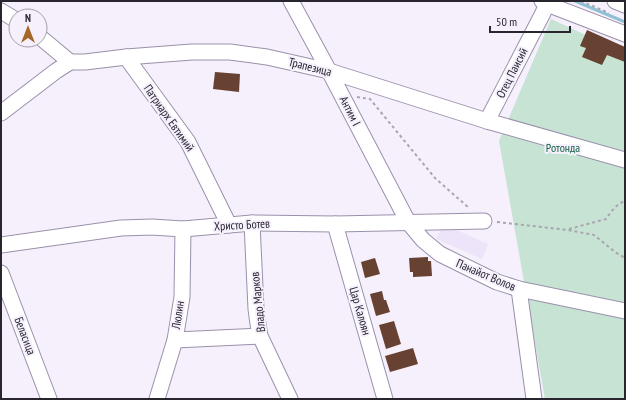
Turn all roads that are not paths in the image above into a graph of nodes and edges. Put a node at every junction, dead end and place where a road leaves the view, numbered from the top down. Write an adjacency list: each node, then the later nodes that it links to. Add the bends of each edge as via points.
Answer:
1 (291, 1): 9 (street, Антим I)
2 (545, 2): 5 (street); 11 (street, Отец Паисий, via 543,13)
3 (625, 5): 4 (street)
4 (612, 7)
5 (625, 34)
6 (48, 44): 8 (street)
7 (126, 57): 8 (street, Трапезица); 9 (street, Трапезица, via 230,52 267,57); 17 (street, Патриарх Евтимий, via 188,142)
8 (70, 62): 10 (street)
9 (329, 72): 11 (street, Трапезица); 14 (street, Антим I)
10 (1, 113)
11 (487, 121): 12 (street, Трапезица)
12 (625, 160)
13 (484, 221): 14 (street, Христо Ботев)
14 (408, 222): 16 (street, Христо Ботев); 21 (street, Панайот Волов, via 423,240 440,254 497,282)
15 (252, 223): 16 (street, Христо Ботев); 17 (street, Христо Ботев); 23 (street, Владо Марков, via 256,309)
16 (335, 224): 28 (street, Цар Калоян)
17 (229, 225): 18 (street, Христо Ботев)
18 (183, 229): 19 (street, Христо Ботев, via 121,228); 24 (street, Люлин, via 182,297)
19 (1, 245)
20 (1, 273): 25 (street, Беласица)
21 (519, 289): 22 (street, Панайот Волов); 29 (street)
22 (625, 311)
23 (260, 336): 24 (street); 27 (street, Владо Марков)
24 (175, 340): 26 (street, Люлин)
25 (49, 399)
26 (157, 399)
27 (290, 399)
28 (385, 399)
29 (534, 399)

